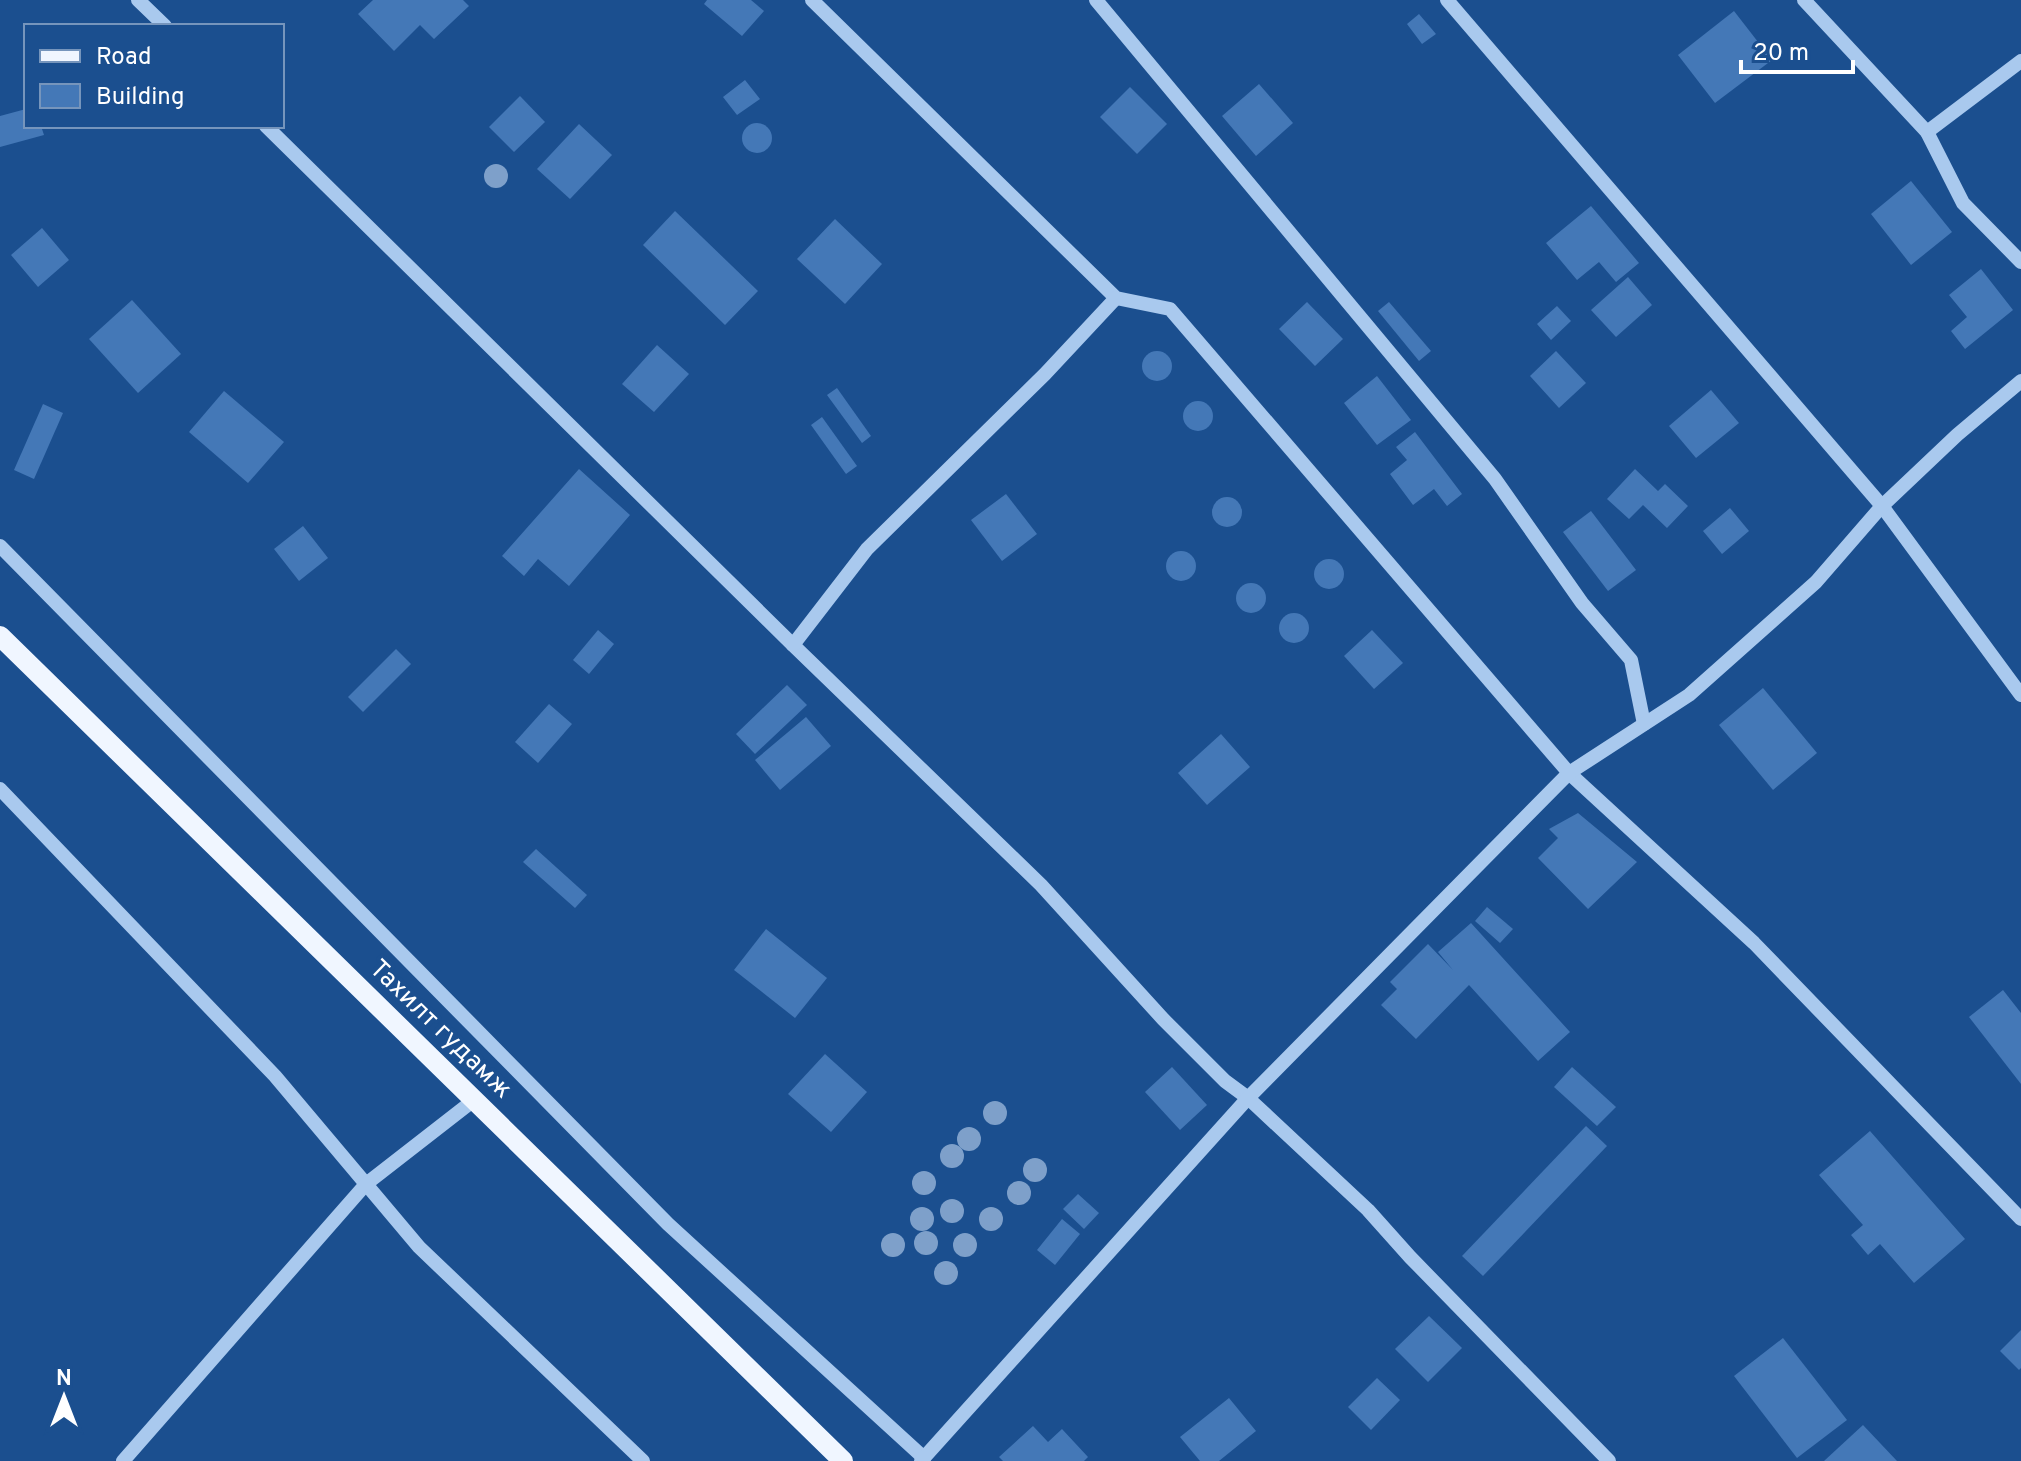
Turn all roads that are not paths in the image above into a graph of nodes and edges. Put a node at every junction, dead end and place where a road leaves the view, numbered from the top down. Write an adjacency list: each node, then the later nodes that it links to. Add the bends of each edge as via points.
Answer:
1 (138, 0): 6 (street)
2 (812, 0): 11 (street)
3 (1096, 0): 18 (street, via 1495,479 1582,603 1631,660)
4 (1447, 0): 13 (street)
5 (1804, 0): 9 (street)
6 (163, 24)
7 (2021, 61): 9 (street)
8 (268, 128): 16 (street)
9 (1927, 132): 10 (street, via 1963,203)
10 (2021, 262)
11 (1116, 298): 16 (street, via 867,549); 19 (street, via 1170,309)
12 (2021, 381): 13 (street)
13 (1882, 506): 17 (street); 18 (street, via 1816,582 1689,695)
14 (0, 546): 25 (street, via 668,1224)
15 (0, 636): 22 (main road, Тахилт гудамж)
16 (793, 645): 21 (street, via 1041,885 1163,1019)
17 (2021, 695)
18 (1644, 724): 19 (street)
19 (1569, 773): 21 (street); 24 (street, via 1754,943)
20 (0, 789): 23 (street, via 275,1076)
21 (1248, 1098): 25 (street); 29 (street, via 1368,1210)
22 (474, 1100): 23 (street); 28 (main road, Тахилт гудамж)
23 (366, 1184): 26 (street); 27 (street, via 419,1247)
24 (2021, 1219)
25 (922, 1460)
26 (123, 1461)
27 (643, 1461)
28 (843, 1461)
29 (1609, 1461)

